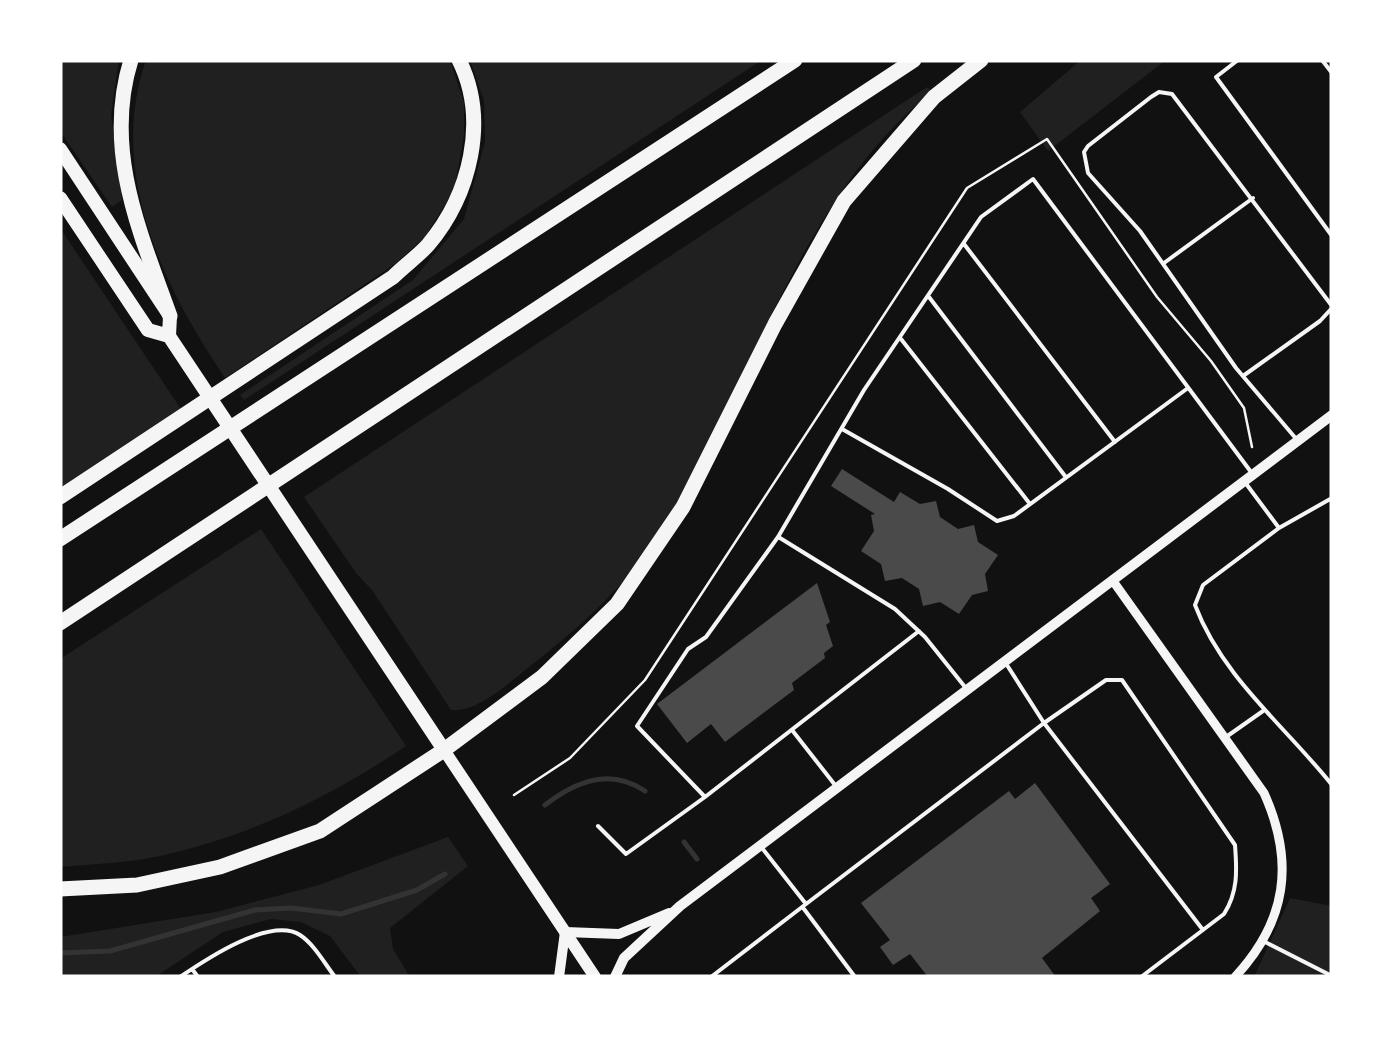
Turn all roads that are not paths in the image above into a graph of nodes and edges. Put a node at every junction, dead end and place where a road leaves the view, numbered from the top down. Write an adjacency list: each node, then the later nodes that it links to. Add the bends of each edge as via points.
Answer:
1 (132, 60): 17 (highway, via 124,84 122,166)
2 (459, 60): 28 (highway, via 475,122 467,172 450,215 426,247 393,277)
3 (795, 60): 33 (highway)
4 (914, 60): 35 (highway)
5 (981, 60): 43 (highway, via 934,97 844,200 683,507 617,604 542,678)
6 (1238, 60): 12 (lane, via 1216,77)
7 (1322, 60): 8 (lane)
8 (1332, 73)
9 (60, 149): 17 (main road)
10 (60, 198): 18 (main road, via 148,330)
11 (1253, 198): 14 (lane); 14 (lane, via 1180,99 1166,92 1150,97 1088,146 1084,160); 16 (lane)
12 (1332, 236)
13 (964, 244): 15 (lane); 21 (lane, via 981,217 1033,179); 25 (lane)
14 (1164, 263): 20 (lane)
15 (929, 297): 19 (lane); 26 (lane)
16 (1332, 307): 20 (lane)
17 (170, 316): 18 (main road)
18 (169, 336): 43 (main road)
19 (900, 338): 23 (lane); 30 (lane)
20 (1243, 376): 24 (lane)
21 (1188, 388): 25 (lane); 27 (lane)
22 (1332, 414): 24 (street)
23 (842, 428): 30 (lane, via 998,521); 32 (lane)
24 (1298, 441): 27 (street)
25 (1115, 442): 26 (lane)
26 (1066, 478): 30 (lane)
27 (1249, 478): 31 (lane); 34 (street)
28 (60, 496)
29 (1332, 498): 31 (lane)
30 (1030, 504)
31 (1279, 528): 39 (lane, via 1203,585 1195,606)
32 (778, 537): 36 (lane, via 896,609); 46 (lane, via 706,637 688,649 638,726)
33 (60, 538)
34 (1113, 580): 37 (street); 42 (street)
35 (60, 624)
36 (920, 631): 38 (lane); 41 (lane)
37 (1005, 662): 38 (street); 40 (lane)
38 (968, 691): 45 (street)
39 (1263, 710): 42 (lane); 44 (lane)
40 (1044, 723): 51 (lane); 52 (lane); 52 (lane, via 1106,680 1122,680 1235,846 1232,901)
41 (792, 730): 45 (lane); 46 (lane)
42 (1225, 738): 54 (street, via 1279,827 1284,867)
43 (444, 750): 49 (highway, via 320,831 287,843 220,867 137,884); 53 (main road)
44 (1332, 786)
45 (838, 789): 48 (street)
46 (706, 797): 47 (lane, via 626,854)
47 (598, 826)
48 (761, 846): 50 (street); 51 (lane)
49 (60, 889)
50 (680, 906): 53 (street, via 618,934); 62 (street, via 624,958)
51 (804, 906): 63 (lane); 64 (lane)
52 (1203, 930): 65 (lane)
53 (565, 932): 60 (street); 61 (main road)
54 (1263, 942): 56 (lane); 66 (street)
55 (192, 969): 57 (lane); 58 (lane); 59 (lane, via 269,930 288,930 310,944)
56 (1332, 976)
57 (180, 977)
58 (198, 977)
59 (335, 977)
60 (559, 977)
61 (595, 977)
62 (615, 977)
63 (712, 977)
64 (855, 977)
65 (1140, 977)
66 (1235, 977)

